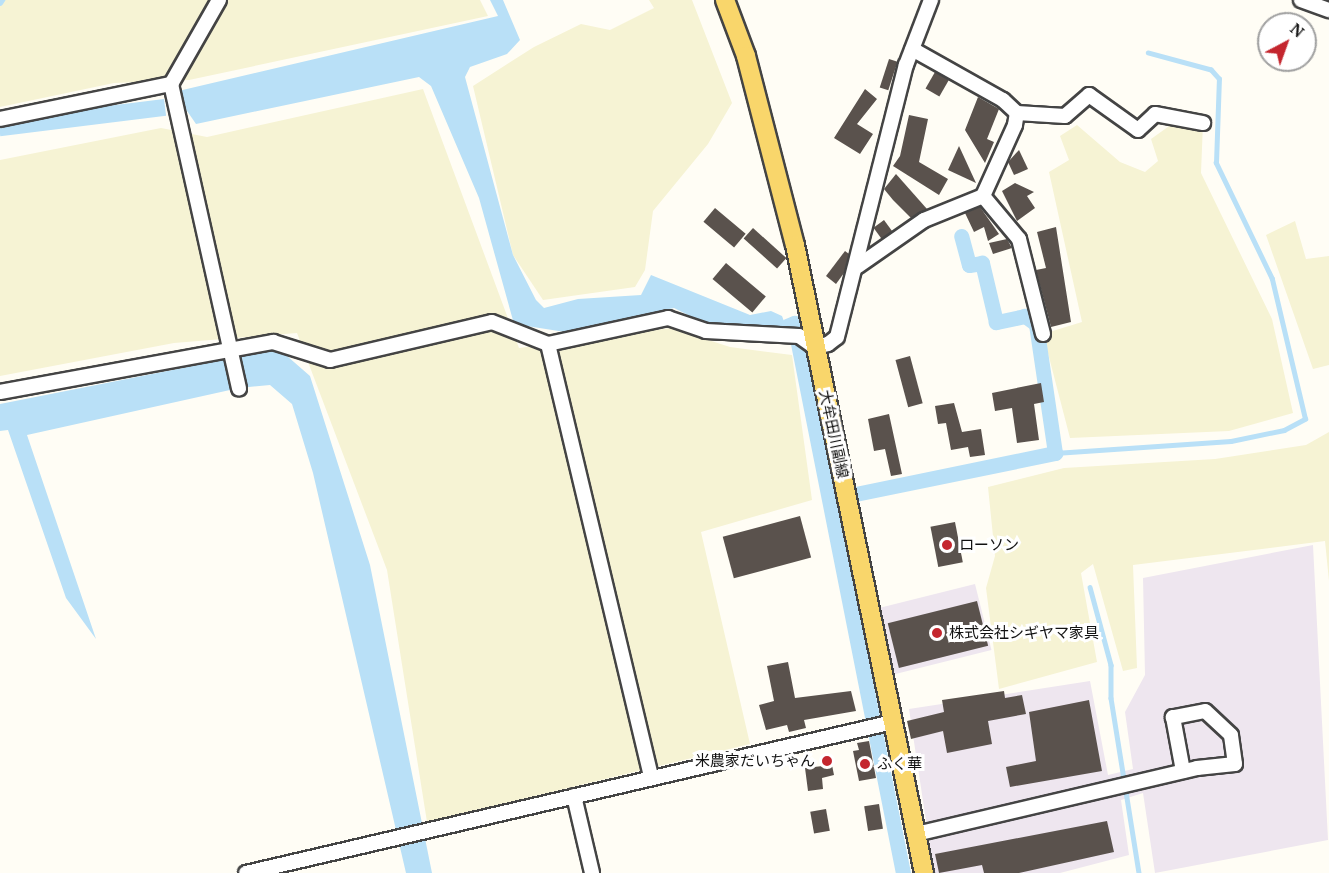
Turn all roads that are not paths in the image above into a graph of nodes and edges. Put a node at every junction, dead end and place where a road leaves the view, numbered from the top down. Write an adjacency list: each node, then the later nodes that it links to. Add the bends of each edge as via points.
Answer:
1 (219, 0): 7 (street)
2 (725, 0): 15 (main road, 大牟田川副線, via 774,154)
3 (931, 0): 6 (street)
4 (1301, 0): 5 (street)
5 (1329, 10)
6 (912, 49): 8 (street, via 985,89); 12 (street)
7 (173, 88): 9 (street); 16 (street)
8 (1017, 113): 10 (street, via 1065,116 1089,95 1138,130 1155,114); 11 (street)
9 (0, 119)
10 (1203, 123)
11 (983, 196): 12 (street, via 924,220); 13 (street, via 1019,239)
12 (858, 266): 15 (street, via 837,337)
13 (1043, 334)
14 (548, 344): 15 (street, via 668,318 706,331 799,336); 16 (street, via 492,322 330,360 273,342); 21 (street)
15 (815, 347): 19 (main road, 大牟田川副線)
16 (230, 353): 17 (street); 18 (street)
17 (239, 388)
18 (0, 392)
19 (893, 722): 21 (street); 23 (main road, 大牟田川副線)
20 (1183, 771): 20 (street, via 1235,764 1231,735 1205,711 1173,717); 23 (street)
21 (651, 778): 22 (street)
22 (574, 796): 24 (street); 25 (street)
23 (916, 834): 26 (main road, 大牟田川副線)
24 (246, 873)
25 (592, 873)
26 (924, 873)

